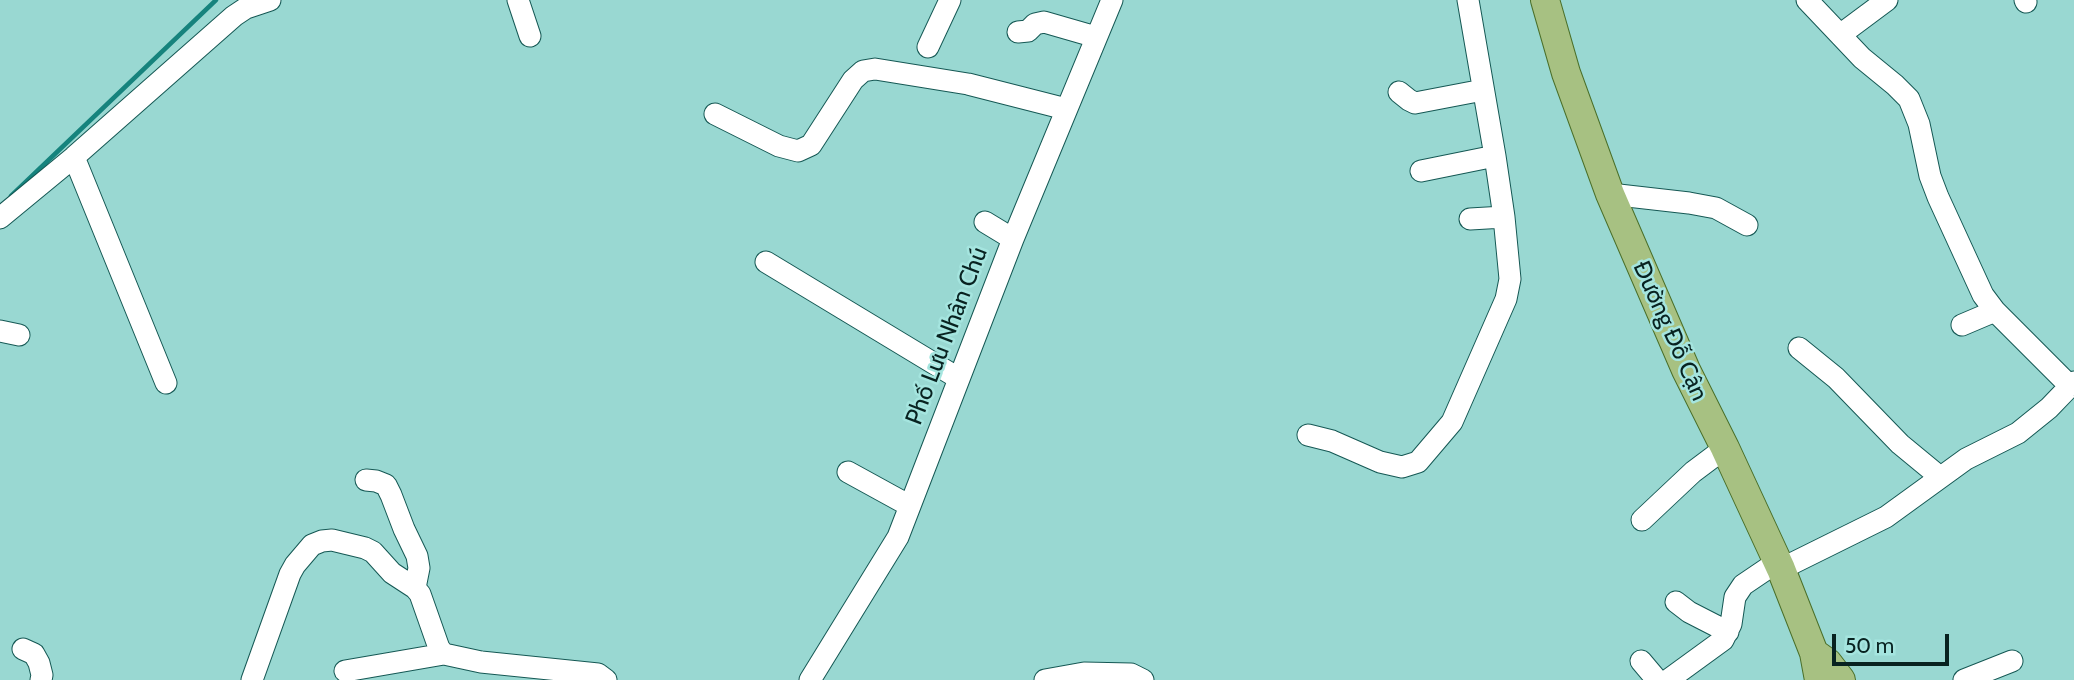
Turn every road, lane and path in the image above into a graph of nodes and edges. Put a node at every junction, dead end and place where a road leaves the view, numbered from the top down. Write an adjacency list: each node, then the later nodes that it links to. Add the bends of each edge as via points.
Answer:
1 (270, 0): 19 (street, via 234,16)
2 (518, 0): 11 (street)
3 (950, 0): 13 (street)
4 (1112, 0): 12 (street, Phố Lưu Nhân Chú)
5 (1468, 0): 14 (street)
6 (1545, 0): 21 (main road, Đường Đỗ Cận)
7 (1807, 0): 10 (street)
8 (1887, 0): 10 (street)
9 (1018, 32): 12 (street, via 1044,22)
10 (1840, 35): 29 (street, via 1909,99 1938,197 1983,295)
11 (530, 36)
12 (1096, 37): 16 (street, Phố Lưu Nhân Chú)
13 (928, 47)
14 (1483, 90): 15 (street, via 1423,102 1409,100); 18 (street)
15 (1399, 92)
16 (1066, 109): 17 (street, via 968,84 875,69 863,71 853,80 811,145 799,151); 27 (street, Phố Lưu Nhân Chú)
17 (715, 114)
18 (1495, 156): 20 (street); 22 (street)
19 (74, 157): 23 (street); 33 (street)
20 (1421, 171)
21 (1610, 194): 26 (street, via 1716,208); 36 (main road, Đường Đỗ Cận)
22 (1504, 217): 24 (street); 35 (street, via 1510,279 1506,299 1452,422 1418,462 1402,467 1380,463)
23 (0, 218)
24 (1470, 219)
25 (985, 222): 27 (street)
26 (1746, 225)
27 (1013, 239): 32 (street, Phố Lưu Nhân Chú)
28 (766, 262): 32 (street)
29 (1995, 311): 30 (street); 34 (street)
30 (1962, 325)
31 (1799, 348): 38 (street)
32 (958, 378): 40 (street, Phố Lưu Nhân Chú)
33 (166, 383)
34 (2071, 391): 38 (street, via 2018,433)
35 (1308, 435)
36 (1725, 448): 41 (street); 42 (main road, Đường Đỗ Cận)
37 (848, 472): 40 (street)
38 (1940, 478): 42 (street, via 1886,517)
39 (366, 480): 43 (street, via 386,485 391,495 417,556)
40 (909, 506): 57 (street, Phố Lưu Nhân Chú, via 898,537)
41 (1642, 520)
42 (1779, 565): 45 (street, via 1743,585 1735,597); 50 (main road, Đường Đỗ Cận)
43 (415, 588): 47 (street); 55 (street, via 365,548 332,540 312,545 290,574)
44 (1676, 602): 45 (street)
45 (1728, 632): 61 (street)
46 (23, 649): 54 (street, via 34,654)
47 (444, 654): 51 (street); 52 (street)
48 (1642, 661): 60 (street)
49 (2012, 661): 53 (street)
50 (1817, 667): 62 (main road, Đường Đỗ Cận, via 1828,663)
51 (345, 671)
52 (479, 671): 56 (street, via 598,674)
53 (1990, 675): 63 (street)
54 (41, 680)
55 (252, 680)
56 (606, 680)
57 (810, 680)
58 (1045, 680): 59 (street, via 1083,673 1131,674)
59 (1143, 680)
60 (1657, 680)
61 (1668, 680)
62 (1841, 680)
63 (1964, 680)

